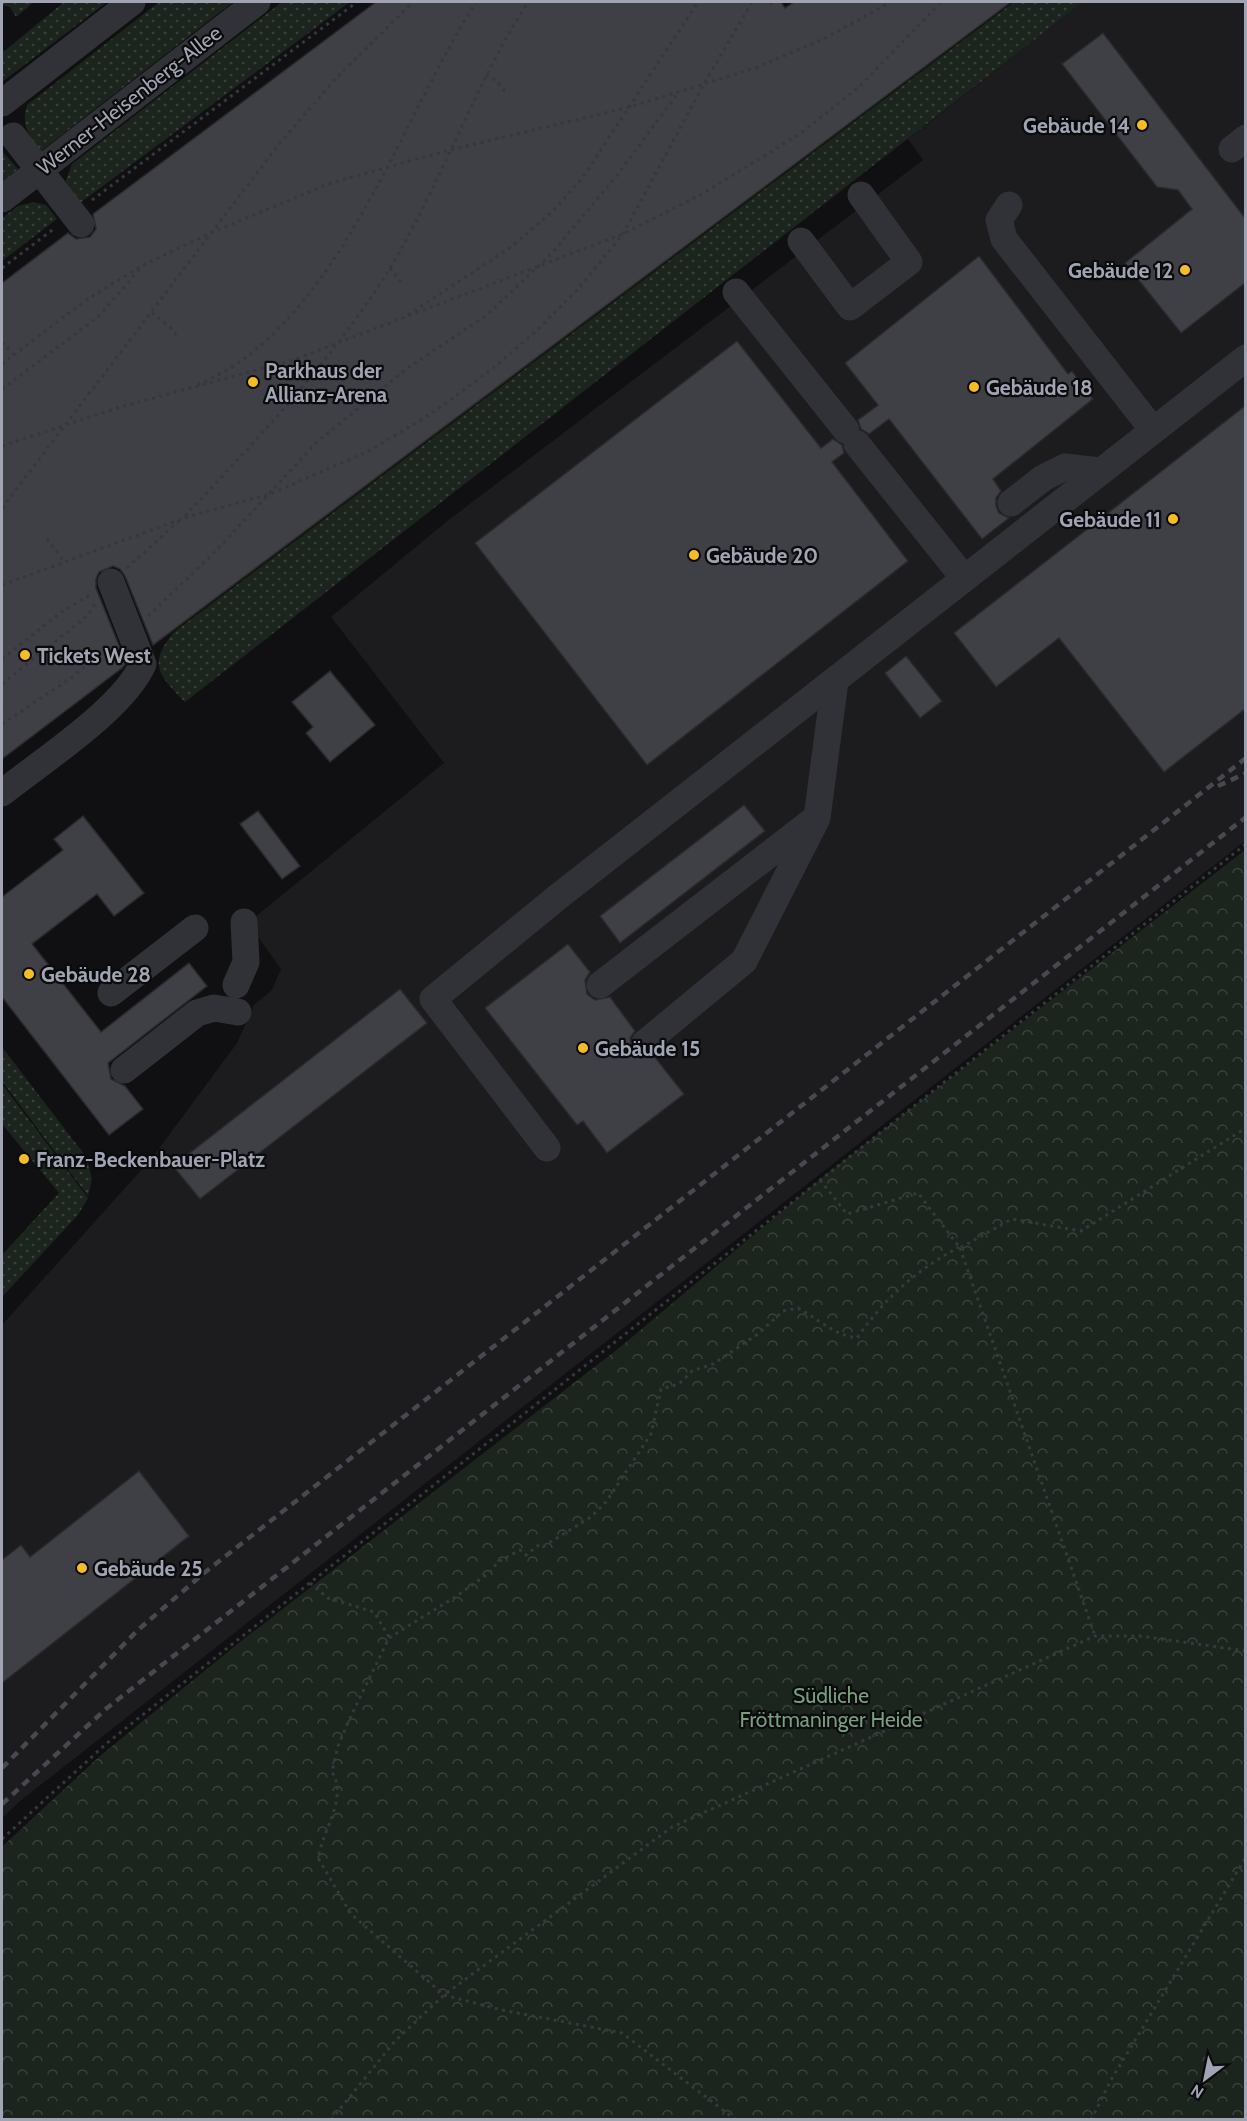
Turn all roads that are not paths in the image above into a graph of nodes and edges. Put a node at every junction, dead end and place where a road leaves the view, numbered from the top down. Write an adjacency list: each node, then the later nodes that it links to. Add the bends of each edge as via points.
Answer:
1 (132, 2): 3 (street)
2 (257, 2): 6 (street, Werner-Heisenberg-Allee)
3 (2, 103)
4 (7, 128): 8 (street, bridge)
5 (861, 195): 9 (street, via 909,262 850,307)
6 (2, 199)
7 (1009, 205): 12 (street, via 999,220 1004,239)
8 (75, 218)
9 (801, 241)
10 (736, 292): 15 (street)
11 (1245, 358): 12 (street)
12 (1153, 430): 13 (street)
13 (1100, 471): 14 (street, via 1065,467 1043,478); 15 (street)
14 (1011, 503)
15 (964, 578): 17 (street)
16 (111, 582): 18 (street, via 143,664 128,691)
17 (835, 681): 19 (street); 26 (street, via 433,999)
18 (2, 793)
19 (817, 818): 22 (street); 24 (street, via 744,961)
20 (244, 922): 25 (street, via 246,962 237,998 197,1013)
21 (195, 928): 23 (street)
22 (600, 985)
23 (111, 993)
24 (645, 1043)
25 (124, 1070)
26 (547, 1148)

